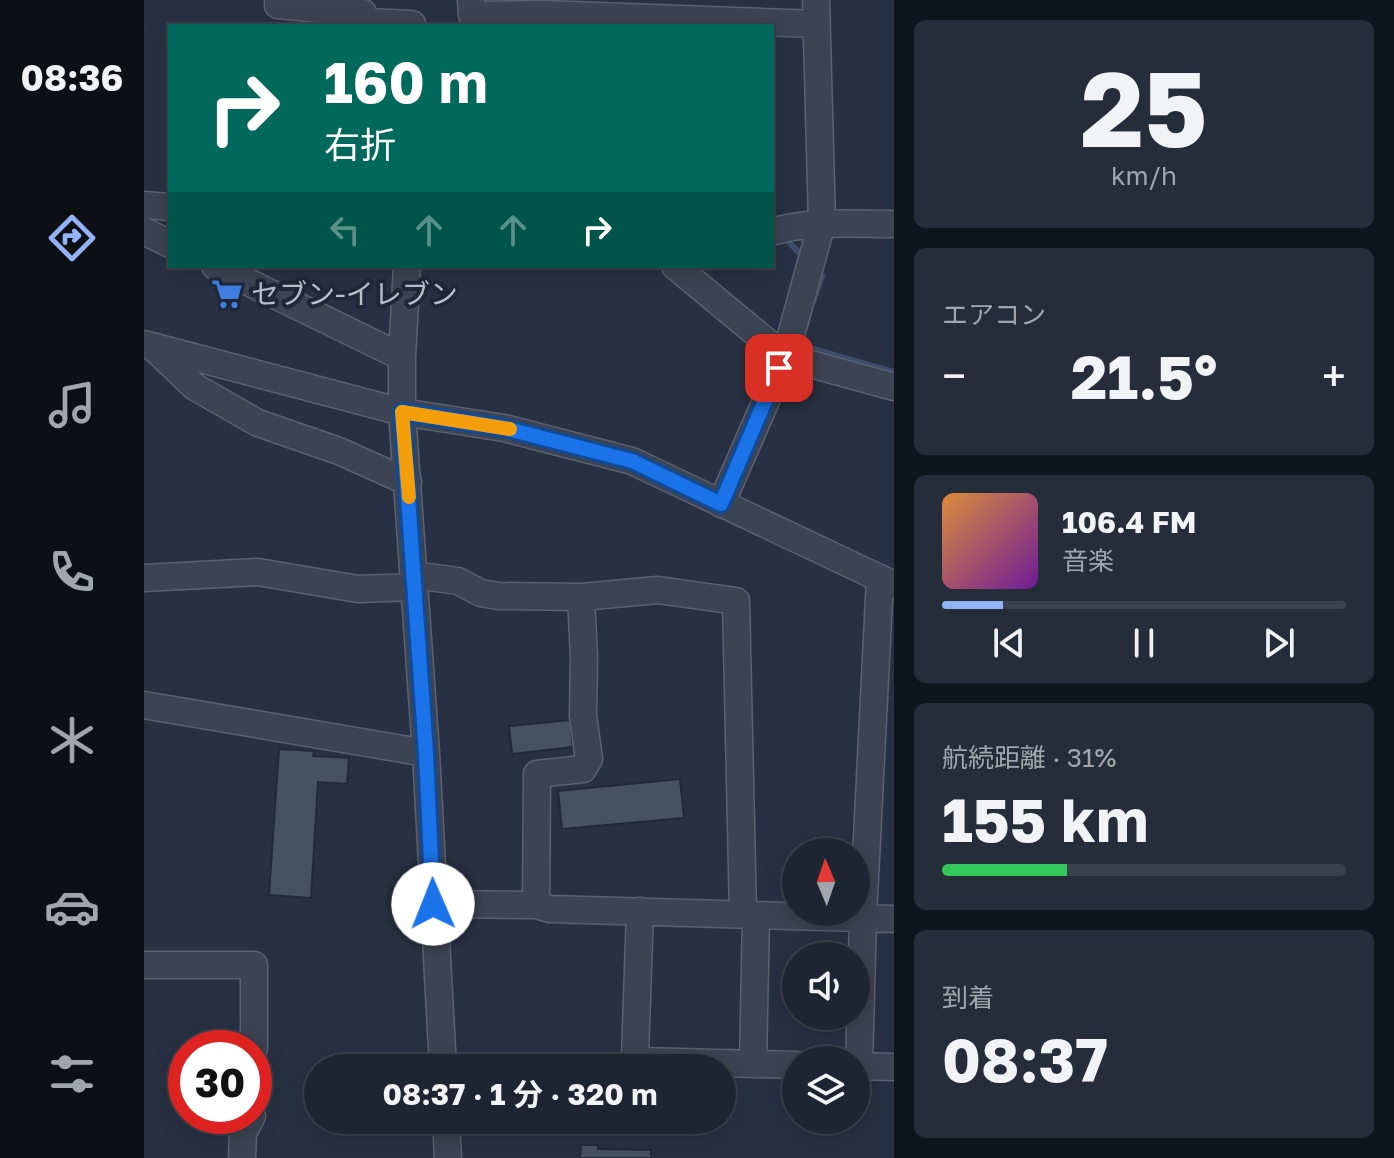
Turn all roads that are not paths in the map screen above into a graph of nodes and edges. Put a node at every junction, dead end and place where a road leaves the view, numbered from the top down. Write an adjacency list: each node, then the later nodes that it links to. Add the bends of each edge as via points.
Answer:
1 (278, 0): 4 (street, via 278,5 363,13 367,22)
2 (471, 0): 3 (street, via 472,15)
3 (816, 12): 7 (street)
4 (412, 17)
5 (144, 205): 6 (street)
6 (168, 207)
7 (822, 223): 8 (street); 9 (street); 17 (street)
8 (894, 224)
9 (779, 230)
10 (144, 231): 11 (street)
11 (168, 243)
12 (219, 268): 16 (street)
13 (407, 268): 16 (street)
14 (677, 268): 17 (street)
15 (148, 346): 19 (street); 20 (street, via 195,387 258,423)
16 (402, 357): 19 (street)
17 (785, 357): 18 (street); 21 (street)
18 (894, 387)
19 (402, 412): 20 (street); 21 (street, via 504,428 632,461)
20 (408, 482): 23 (street)
21 (721, 504): 24 (street)
22 (144, 578): 23 (street, via 258,572 358,589)
23 (414, 581): 25 (street, via 458,581 498,596); 27 (street)
24 (887, 582): 28 (street)
25 (581, 597): 30 (street, via 589,759 583,769 537,774); 32 (street, via 658,590 736,601)
26 (144, 705): 27 (street)
27 (426, 753): 29 (street)
28 (869, 838)
29 (433, 904): 30 (street); 40 (street)
30 (536, 905): 31 (street)
31 (640, 911): 32 (street); 41 (street, via 635,1055 643,1061)
32 (750, 914): 33 (street); 41 (street)
33 (782, 915)
34 (870, 918): 35 (street)
35 (894, 919)
36 (863, 926): 39 (street)
37 (144, 965): 38 (street, via 254,965)
38 (254, 1030)
39 (859, 1046)
40 (442, 1054)
41 (753, 1064): 42 (street)
42 (782, 1065)
43 (870, 1066): 44 (street)
44 (894, 1067)
45 (243, 1134): 47 (street)
46 (447, 1134): 48 (street)
47 (242, 1158)
48 (448, 1158)

